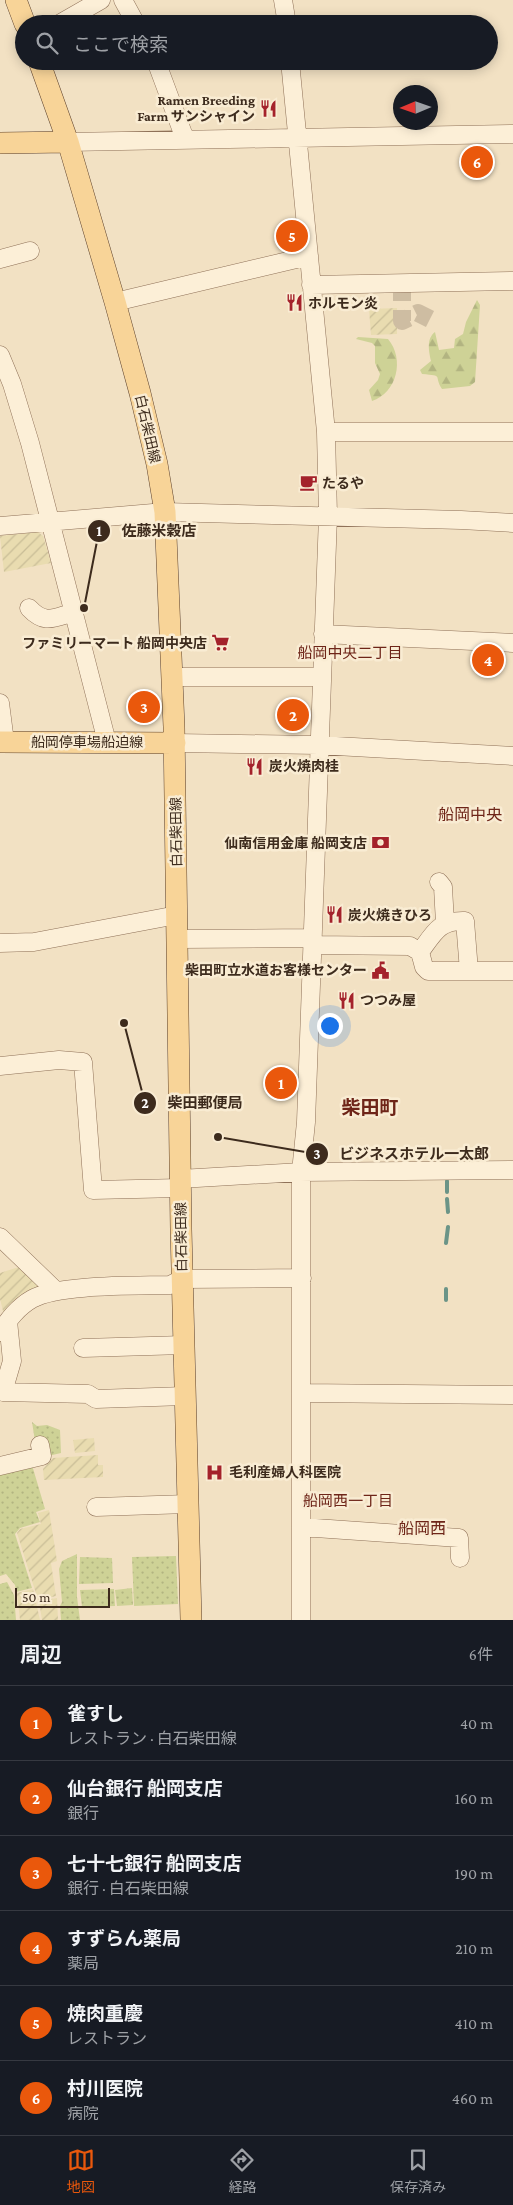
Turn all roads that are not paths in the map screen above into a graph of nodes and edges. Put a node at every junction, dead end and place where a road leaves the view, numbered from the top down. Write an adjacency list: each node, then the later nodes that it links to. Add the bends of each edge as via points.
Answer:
1 (16, 0): 5 (main road)
2 (101, 0): 6 (street)
3 (123, 0): 7 (street)
4 (283, 0): 8 (street)
5 (22, 15)
6 (75, 15)
7 (131, 15)
8 (286, 15)
9 (42, 70): 15 (main road, 白石柴田線)
10 (159, 70): 14 (street)
11 (291, 70): 13 (street)
12 (513, 134): 13 (street)
13 (298, 138): 14 (street); 18 (street)
14 (184, 139): 15 (street)
15 (68, 142): 16 (main road); 22 (main road, 白石柴田線)
16 (0, 143)
17 (30, 251): 19 (street)
18 (309, 256): 21 (street); 22 (street)
19 (0, 259)
20 (513, 281): 21 (street)
21 (311, 284): 24 (street)
22 (114, 302): 26 (main road, 白石柴田線, via 140,393)
23 (0, 355): 28 (street, via 30,443)
24 (326, 432): 25 (street); 27 (street)
25 (513, 432)
26 (165, 512): 27 (street); 28 (street); 35 (main road, 白石柴田線)
27 (328, 516): 29 (street); 33 (street)
28 (50, 520): 30 (street); 32 (street)
29 (513, 523)
30 (0, 526)
31 (29, 608): 32 (street, via 44,620)
32 (74, 612): 39 (street)
33 (323, 634): 34 (street); 36 (street)
34 (513, 643)
35 (173, 677): 36 (street); 40 (main road, 白石柴田線)
36 (322, 677): 41 (street)
37 (0, 702): 38 (street)
38 (3, 742): 39 (main road, 船岡停車場船迫線)
39 (107, 742): 40 (main road, 船岡停車場船迫線)
40 (174, 743): 41 (street); 44 (main road, 白石柴田線)
41 (318, 746): 42 (street); 47 (street)
42 (513, 756)
43 (439, 882): 45 (street, via 443,887)
44 (177, 916): 46 (main road, 白石柴田線); 48 (street, via 34,942)
45 (445, 923): 49 (street); 50 (street, via 465,921)
46 (178, 939): 47 (street); 55 (main road, 白石柴田線)
47 (312, 942): 49 (street, via 410,946); 54 (street, via 306,1122)
48 (0, 943)
49 (420, 952): 50 (street, via 428,971)
50 (469, 971): 51 (street)
51 (513, 971)
52 (0, 1066): 55 (street, via 59,1060 83,1062 93,1190)
53 (513, 1170): 54 (street)
54 (301, 1172): 55 (street); 57 (street)
55 (180, 1184): 58 (main road, 白石柴田線)
56 (0, 1237): 59 (street)
57 (302, 1278): 58 (street); 63 (street)
58 (182, 1279): 59 (street, via 170,1285); 61 (main road, 白石柴田線)
59 (55, 1290): 60 (street, via 32,1298)
60 (4, 1326): 65 (street, via 12,1361 3,1392 88,1394 96,1399)
61 (184, 1345): 62 (street); 65 (main road, 白石柴田線)
62 (83, 1348)
63 (301, 1393): 64 (street); 70 (street)
64 (513, 1395)
65 (185, 1396): 68 (main road, 白石柴田線)
66 (40, 1445): 67 (street, via 42,1456)
67 (0, 1466)
68 (188, 1504): 69 (street); 72 (main road, 白石柴田線)
69 (96, 1507)
70 (301, 1527): 71 (street, via 459,1538); 73 (street)
71 (460, 1558)
72 (191, 1620)
73 (300, 1620)

